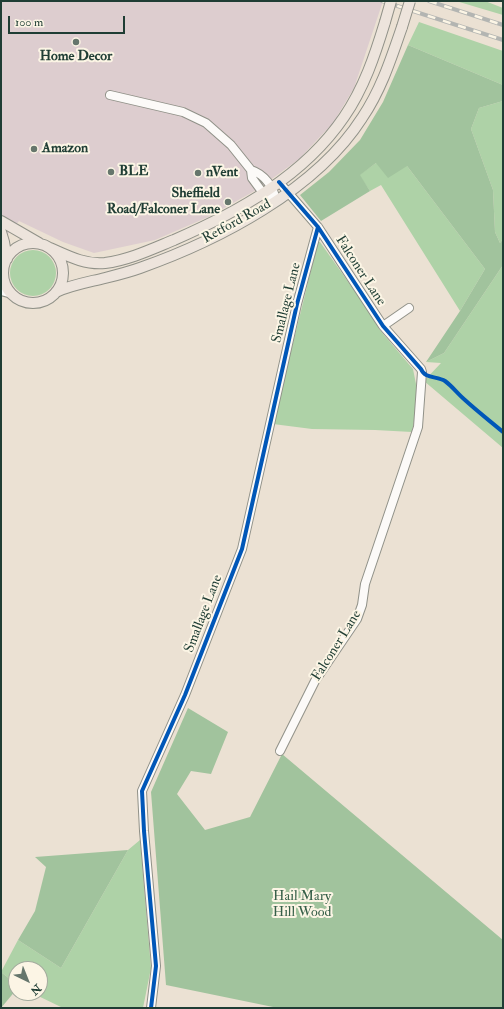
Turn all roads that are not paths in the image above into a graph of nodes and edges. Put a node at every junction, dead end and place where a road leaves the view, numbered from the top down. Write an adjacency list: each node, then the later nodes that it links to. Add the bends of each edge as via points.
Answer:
1 (391, 1): 5 (main road, Retford Road, bridge, via 377,49 344,116 311,156)
2 (410, 1): 6 (main road, Retford Road, bridge, via 387,72 357,126 333,154)
3 (110, 96): 4 (street, via 183,112 206,123 231,145)
4 (251, 170): 5 (street, Falconer Lane); 7 (street, via 252,178)
5 (276, 185): 6 (street, Falconer Lane); 7 (main road, Retford Road); 8 (street)
6 (288, 193): 8 (main road, Retford Road); 10 (street, Falconer Lane)
7 (263, 194): 8 (street); 12 (main road, Retford Road, via 199,229 154,249 123,259 104,263 86,262)
8 (276, 201): 15 (main road, Retford Road, via 212,238 173,255 121,274)
9 (1, 221): 12 (main road, Retford Road)
10 (318, 228): 18 (street, Falconer Lane); 20 (street, Smallage Lane, via 297,304 242,549 185,695 142,791 156,966)
11 (1, 232): 13 (main road, via 4,242)
12 (45, 246): 13 (main road, via 33,243 18,247 11,252); 15 (main road, via 58,257 62,269 60,285)
13 (4, 266): 16 (main road, via 3,278)
14 (1, 291): 16 (street)
15 (56, 292): 16 (main road, via 46,299 34,302 26,302)
16 (12, 294)
17 (409, 308): 18 (street)
18 (383, 326): 19 (street, Falconer Lane, via 421,369 418,427 366,584 357,619 315,681)
19 (280, 751)
20 (151, 1008)

